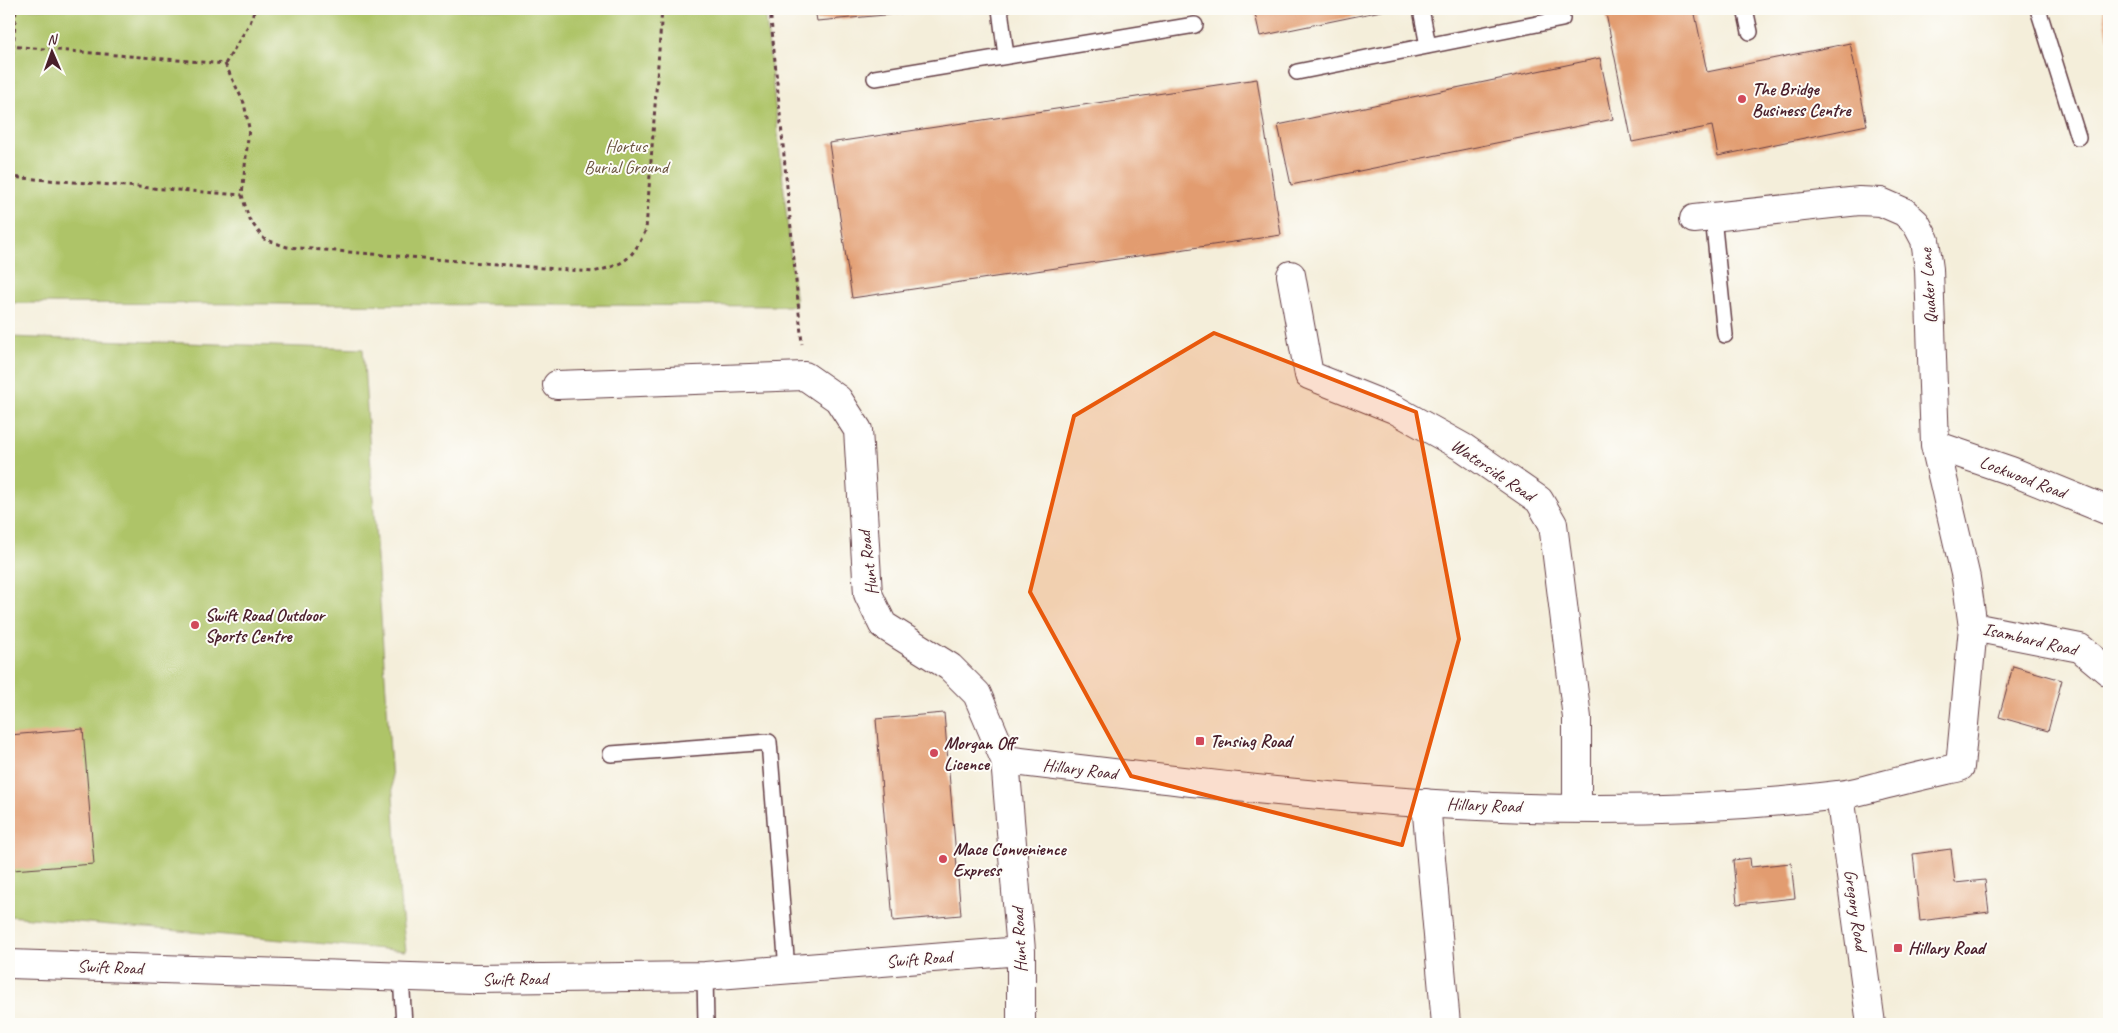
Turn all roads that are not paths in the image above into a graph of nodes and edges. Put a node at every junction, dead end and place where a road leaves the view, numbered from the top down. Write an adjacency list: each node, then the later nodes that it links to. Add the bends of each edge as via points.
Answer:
1 (1000, 9): 9 (lane)
2 (1421, 9): 8 (lane)
3 (1745, 9): 7 (lane)
4 (2038, 9): 12 (lane)
5 (1562, 19): 8 (lane)
6 (1196, 24): 9 (lane)
7 (1750, 32)
8 (1428, 46): 10 (lane)
9 (1006, 56): 11 (lane)
10 (1297, 72)
11 (875, 78)
12 (2078, 137)
13 (1704, 218): 15 (lane); 17 (street, Quaker Lane, via 1858,201 1881,202 1904,212 1916,223 1925,240 1929,269)
14 (1291, 275): 26 (street, Waterside Road, via 1309,375 1394,410 1464,448 1539,500 1554,524 1577,718)
15 (1724, 336)
16 (557, 384): 22 (street, Hunt Road, via 805,376 838,400 858,430 868,594 883,625 950,667 977,694)
17 (1936, 445): 18 (street, Lockwood Road); 19 (street, Quaker Lane, via 1966,578)
18 (2109, 511)
19 (1973, 627): 20 (street, Isambard Road, via 2080,648); 23 (street, Quaker Lane)
20 (2109, 672)
21 (611, 754): 29 (lane, via 769,742)
22 (1005, 760): 25 (street, Hillary Road, via 1248,789); 27 (street, Hunt Road)
23 (1960, 767): 24 (street, Hillary Road)
24 (1840, 795): 26 (street, Hillary Road, via 1699,807); 36 (street, Gregory Road)
25 (1426, 803): 26 (street, Hillary Road); 35 (street)
26 (1577, 808)
27 (1021, 950): 29 (street, Swift Road); 34 (street, Hunt Road)
28 (9, 964): 31 (street, Swift Road)
29 (787, 970): 30 (street, Swift Road)
30 (705, 976): 31 (street, Swift Road); 33 (lane)
31 (401, 977): 32 (lane)
32 (404, 1024)
33 (706, 1024)
34 (1021, 1024)
35 (1446, 1024)
36 (1871, 1024)

